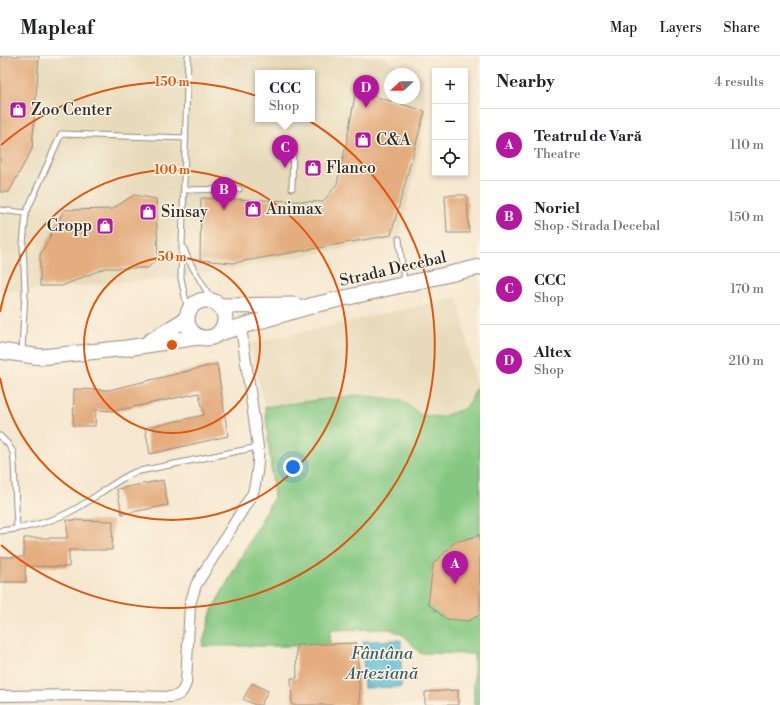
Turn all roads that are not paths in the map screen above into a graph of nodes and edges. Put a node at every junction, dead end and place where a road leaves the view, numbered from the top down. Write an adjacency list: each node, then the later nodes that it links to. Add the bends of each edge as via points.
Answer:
1 (188, 56): 2 (lane)
2 (186, 138): 6 (lane); 8 (lane, via 61,134)
3 (293, 143): 4 (lane)
4 (292, 188)
5 (239, 189): 6 (lane)
6 (184, 190): 10 (lane)
7 (0, 210): 8 (lane)
8 (26, 213): 21 (lane)
9 (399, 239): 12 (lane)
10 (182, 245): 13 (lane); 15 (lane, via 181,278)
11 (480, 267): 12 (main road, Strada Decebal)
12 (405, 285): 14 (main road, Strada Decebal)
13 (216, 304): 14 (main road, Strada Decebal); 15 (main road, via 206,300 199,301 192,305); 17 (main road, via 224,313 225,320)
14 (314, 305): 16 (main road, Strada Decebal)
15 (187, 315): 18 (main road, via 188,326); 19 (main road)
16 (241, 327): 17 (main road, Strada Decebal); 23 (street)
17 (219, 333): 18 (main road, via 212,337)
18 (198, 337): 19 (main road)
19 (143, 346): 21 (main road, via 41,357)
20 (0, 352): 21 (main road)
21 (21, 356)
22 (0, 436): 24 (lane, via 12,452)
23 (258, 447): 24 (lane, via 135,472 76,509 43,523); 26 (street, via 259,462 253,493 196,585 190,604 186,683 178,696)
24 (17, 529): 25 (lane)
25 (0, 531)
26 (0, 696)

